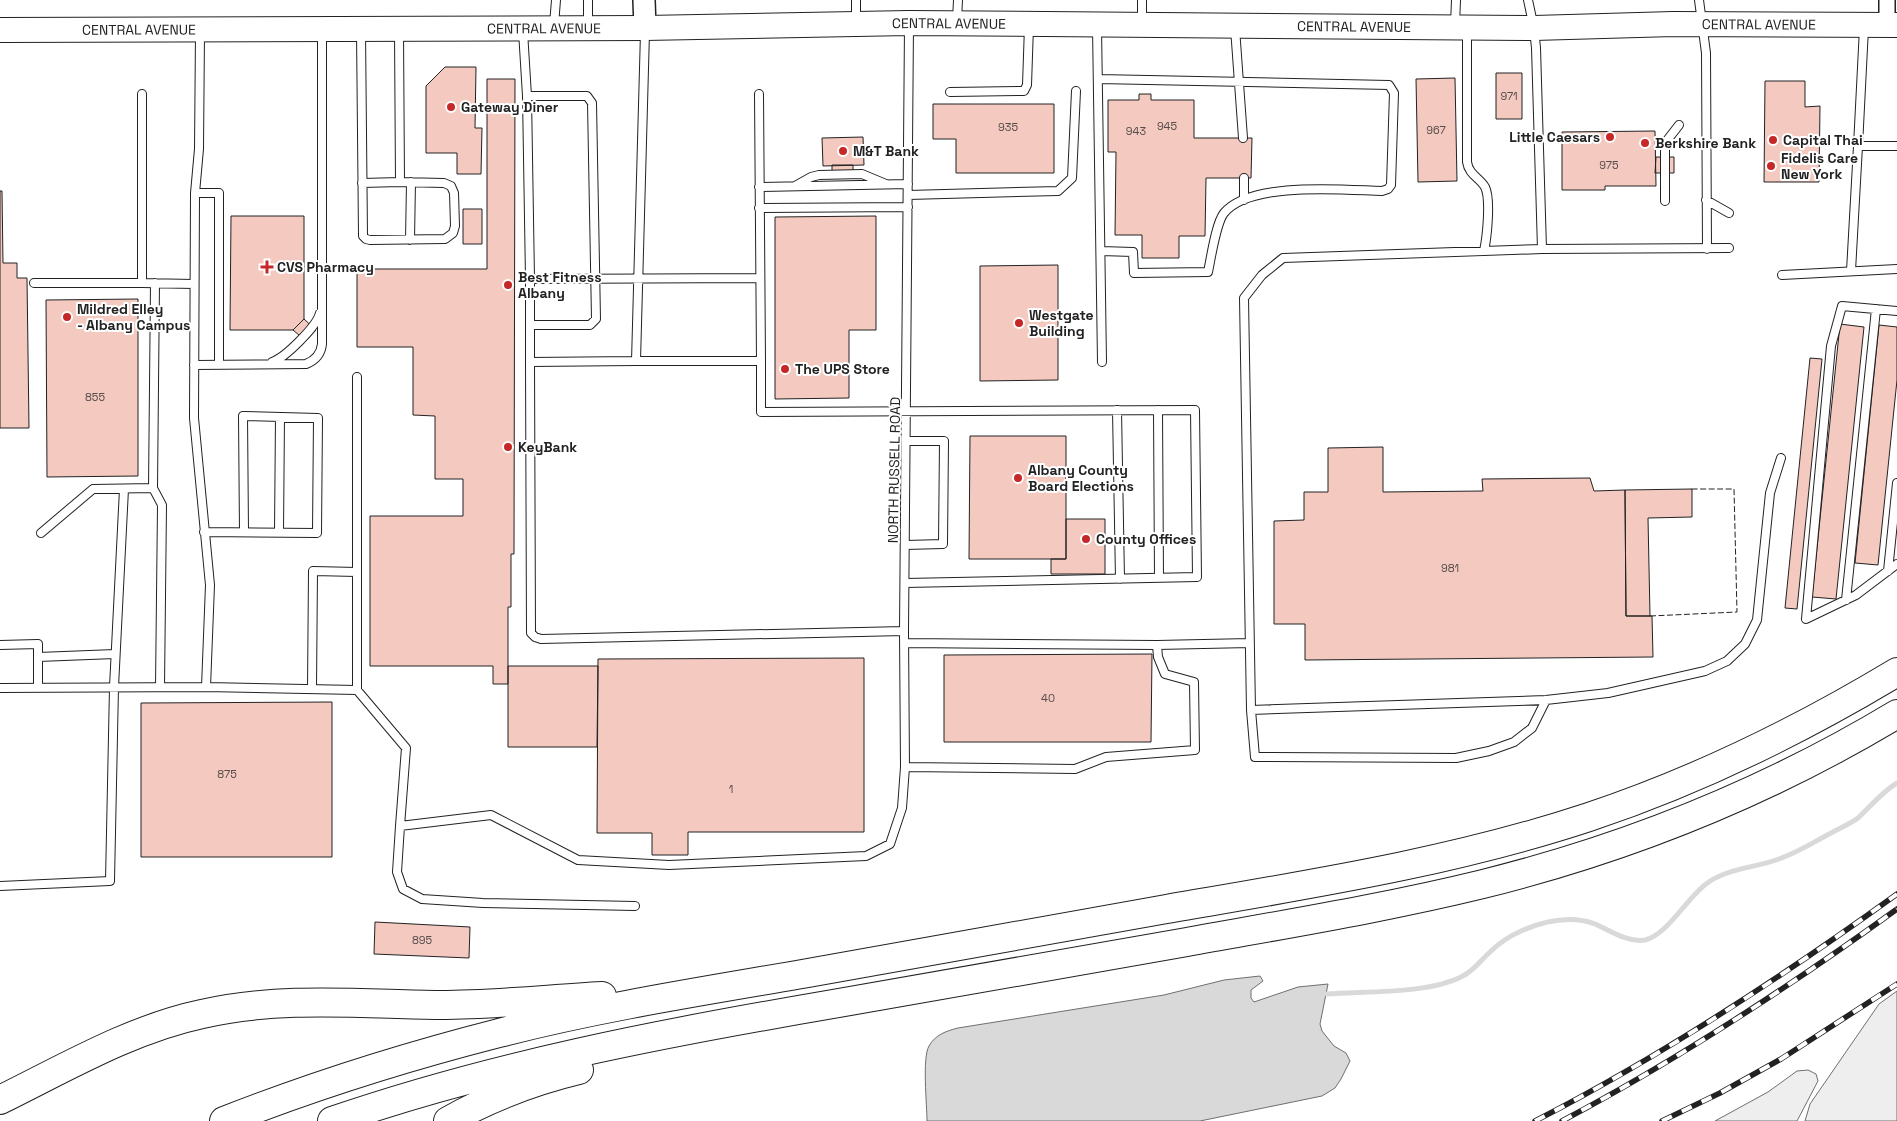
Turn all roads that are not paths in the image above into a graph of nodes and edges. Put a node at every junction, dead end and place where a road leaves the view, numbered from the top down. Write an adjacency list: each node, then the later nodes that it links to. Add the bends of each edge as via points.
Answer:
1 (556, 0): 28 (lane)
2 (588, 0): 29 (lane)
3 (644, 0): 21 (street)
4 (856, 0): 12 (lane)
5 (958, 0): 13 (lane)
6 (1142, 0): 16 (lane)
7 (1456, 0): 22 (lane)
8 (1528, 0): 23 (lane)
9 (1699, 0): 18 (lane)
10 (1887, 0): 19 (street)
11 (909, 23): 12 (main road, CENTRAL AVENUE); 13 (main road, CENTRAL AVENUE); 46 (lane, NORTH RUSSELL ROAD)
12 (856, 24): 21 (main road, CENTRAL AVENUE)
13 (957, 24): 14 (main road, CENTRAL AVENUE)
14 (1029, 24): 15 (main road, CENTRAL AVENUE); 34 (lane, via 1028,85 1024,91)
15 (1097, 25): 16 (main road, CENTRAL AVENUE); 31 (lane)
16 (1142, 25): 17 (main road, CENTRAL AVENUE)
17 (1235, 25): 22 (main road, CENTRAL AVENUE); 32 (lane)
18 (1703, 25): 19 (main road, CENTRAL AVENUE); 23 (main road, CENTRAL AVENUE); 51 (lane, via 1706,53)
19 (1883, 25): 40 (lane)
20 (360, 28): 25 (main road, CENTRAL AVENUE); 26 (main road, CENTRAL AVENUE); 45 (lane)
21 (645, 28): 29 (main road, CENTRAL AVENUE); 65 (lane)
22 (1461, 28): 23 (main road, CENTRAL AVENUE); 61 (lane, via 1468,162 1471,174 1484,185 1487,193)
23 (1534, 28): 57 (lane)
24 (200, 29): 25 (main road, CENTRAL AVENUE); 30 (main road, CENTRAL AVENUE); 48 (lane, via 199,149)
25 (322, 29): 73 (lane)
26 (399, 29): 27 (main road, CENTRAL AVENUE); 43 (lane)
27 (523, 29): 28 (main road, CENTRAL AVENUE); 37 (lane)
28 (554, 29): 29 (main road, CENTRAL AVENUE)
29 (588, 29)
30 (0, 30)
31 (1098, 78): 32 (lane); 60 (lane)
32 (1239, 82): 39 (lane); 50 (lane, via 1389,85 1394,93 1391,185 1388,189 1281,190)
33 (1076, 91): 49 (lane, via 1072,178 1058,191)
34 (950, 92)
35 (142, 94): 69 (lane)
36 (758, 94): 47 (lane)
37 (527, 96): 67 (lane); 68 (lane, via 584,96 592,100)
38 (1679, 125): 52 (lane, via 1665,143)
39 (1243, 138)
40 (1858, 146): 41 (lane); 63 (lane)
41 (1897, 146)
42 (1244, 178): 50 (lane)
43 (400, 182): 44 (lane); 45 (lane)
44 (411, 182): 56 (lane); 56 (lane, via 444,182 451,186 455,226 448,238)
45 (362, 183): 56 (lane, via 364,237 370,240)
46 (908, 184): 47 (lane); 49 (lane, NORTH RUSSELL ROAD)
47 (759, 187): 54 (lane)
48 (194, 193): 72 (lane); 83 (lane, via 219,193)
49 (908, 195): 53 (lane, NORTH RUSSELL ROAD)
50 (1244, 200): 60 (lane, via 1224,213 1208,272 1134,273 1133,252)
51 (1706, 200): 55 (lane); 59 (lane)
52 (1665, 201)
53 (908, 207): 54 (lane); 87 (lane, NORTH RUSSELL ROAD)
54 (759, 208): 66 (lane)
55 (1729, 213)
56 (410, 240)
57 (1542, 248): 59 (lane); 61 (lane)
58 (1729, 248): 59 (lane)
59 (1707, 249)
60 (1101, 251): 80 (lane)
61 (1484, 251): 108 (lane, via 1283,258 1262,275 1244,298)
62 (1897, 269): 63 (lane)
63 (1851, 271): 64 (lane)
64 (1782, 275)
65 (639, 278): 66 (lane); 68 (lane); 77 (lane)
66 (760, 278): 79 (lane)
67 (530, 279): 68 (lane); 76 (lane)
68 (595, 279): 76 (lane, via 596,318 592,324)
69 (142, 283): 70 (lane); 71 (lane)
70 (155, 283): 72 (lane); 92 (lane)
71 (34, 284)
72 (194, 284): 82 (lane)
73 (322, 303): 81 (lane, via 318,320 285,354); 81 (lane, via 322,348 316,358 306,364)
74 (1876, 309): 75 (lane); 105 (lane); 105 (lane, via 1842,306 1831,346 1806,619)
75 (1897, 311)
76 (530, 325): 78 (lane)
77 (636, 361): 78 (lane); 79 (lane)
78 (530, 362): 106 (lane, via 530,629 534,636 541,639)
79 (761, 362): 87 (lane, via 761,412)
80 (1102, 362)
81 (262, 364): 83 (lane)
82 (194, 365): 83 (lane); 94 (lane, via 194,418)
83 (219, 365)
84 (357, 377): 101 (lane)
85 (1117, 410): 86 (lane); 87 (lane); 103 (lane)
86 (1158, 410): 102 (lane); 102 (lane, via 1195,410 1197,577)
87 (907, 412): 89 (lane, NORTH RUSSELL ROAD)
88 (280, 417): 95 (lane, via 243,416); 96 (lane); 96 (lane, via 318,418 317,532)
89 (907, 441): 98 (lane, NORTH RUSSELL ROAD); 98 (lane, via 944,442 943,544)
90 (1781, 458): 121 (lane, via 1770,493 1758,620 1746,644 1728,660 1705,671 1608,693)
91 (1897, 483): 100 (lane)
92 (153, 488): 93 (lane); 115 (lane, via 162,504)
93 (124, 489): 97 (lane, via 93,489); 111 (lane)
94 (204, 532): 95 (lane); 116 (lane, via 210,585)
95 (244, 532): 96 (lane)
96 (279, 532)
97 (41, 533)
98 (905, 544): 104 (lane, NORTH RUSSELL ROAD)
99 (1897, 564): 100 (lane)
100 (1888, 571): 105 (lane)
101 (357, 572): 119 (lane, via 312,571); 120 (lane)
102 (1159, 578): 103 (lane)
103 (1120, 579): 104 (lane)
104 (905, 583): 106 (lane, NORTH RUSSELL ROAD)
105 (1846, 600)
106 (904, 631): 107 (lane, NORTH RUSSELL ROAD)
107 (904, 643): 110 (lane); 124 (lane, NORTH RUSSELL ROAD)
108 (1250, 643): 110 (lane); 122 (lane)
109 (0, 645): 112 (lane, via 38,644)
110 (1158, 645): 124 (lane, via 1158,657 1165,674 1194,682 1196,750 1106,757 1075,769)
111 (115, 654): 112 (lane); 114 (lane)
112 (38, 656): 118 (lane)
113 (1897, 672): 128 (highway, via 1809,723 1702,774 1590,817 1476,850 1300,886)
114 (114, 687): 115 (lane); 118 (lane); 126 (lane, via 110,881)
115 (160, 687): 116 (lane)
116 (206, 687): 119 (lane)
117 (0, 688): 118 (lane)
118 (38, 688)
119 (312, 688): 120 (lane)
120 (357, 690): 125 (lane, via 406,748)
121 (1546, 700): 122 (lane); 122 (lane, via 1532,728 1514,742 1456,758 1255,757)
122 (1252, 710)
123 (1897, 714): 129 (highway, via 1826,754 1716,807 1535,870 1366,909)
124 (905, 766): 125 (lane, NORTH RUSSELL ROAD, via 902,808 890,844 866,856 669,865 578,860 491,815)
125 (400, 826): 127 (lane, via 396,872 403,889 422,899)
126 (0, 886)
127 (634, 906)
128 (728, 987): 130 (highway, via 475,1004 297,1003 233,1008 168,1023 134,1036); 131 (highway, via 577,1015 430,1051 284,1097)
129 (858, 999): 132 (highway, via 586,1050 440,1086); 133 (highway, via 558,1075 494,1098)
130 (0, 1100)
131 (224, 1121)
132 (332, 1121)
133 (448, 1121)

